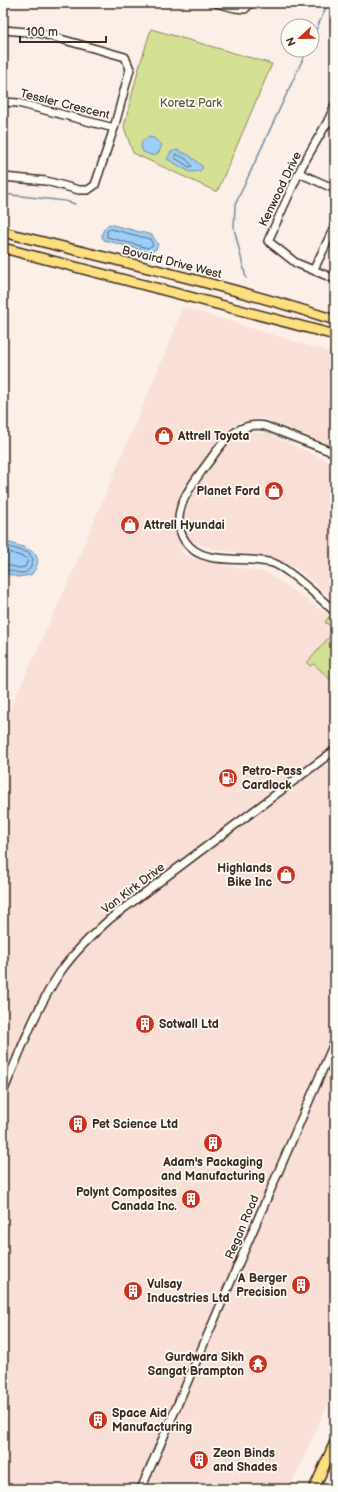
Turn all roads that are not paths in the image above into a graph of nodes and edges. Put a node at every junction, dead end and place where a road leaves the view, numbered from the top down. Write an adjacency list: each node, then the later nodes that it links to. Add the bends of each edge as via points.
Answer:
1 (216, 3): 2 (street, via 245,9)
2 (251, 3)
3 (3, 30): 7 (street, Tessler Crescent, via 39,33 125,57 130,69)
4 (3, 102): 7 (street, Tessler Crescent, via 18,103)
5 (335, 105): 6 (street, Kenwood Drive)
6 (332, 122): 8 (street, Kenwood Drive)
7 (114, 128): 9 (street, via 95,185 88,190 46,181)
8 (299, 173): 10 (street); 14 (street, Kenwood Drive, via 268,241 296,263)
9 (3, 177)
10 (335, 189)
11 (335, 226): 14 (street)
12 (3, 232): 16 (main road, Bovaird Drive West, via 273,300)
13 (3, 248): 17 (main road)
14 (314, 269): 15 (street, Kenwood Drive)
15 (335, 279)
16 (335, 320)
17 (335, 335)
18 (335, 453): 19 (street, via 264,426 256,425 234,432 223,442 191,488 180,506 178,516 181,534 190,547 202,555 210,558 274,563)
19 (335, 612)
20 (335, 750): 22 (street, Van Kirk Drive, via 89,937 61,970 48,992)
21 (335, 1041): 24 (street, Regan Road)
22 (3, 1092)
23 (335, 1442): 25 (main road)
24 (141, 1489)
25 (314, 1489)

